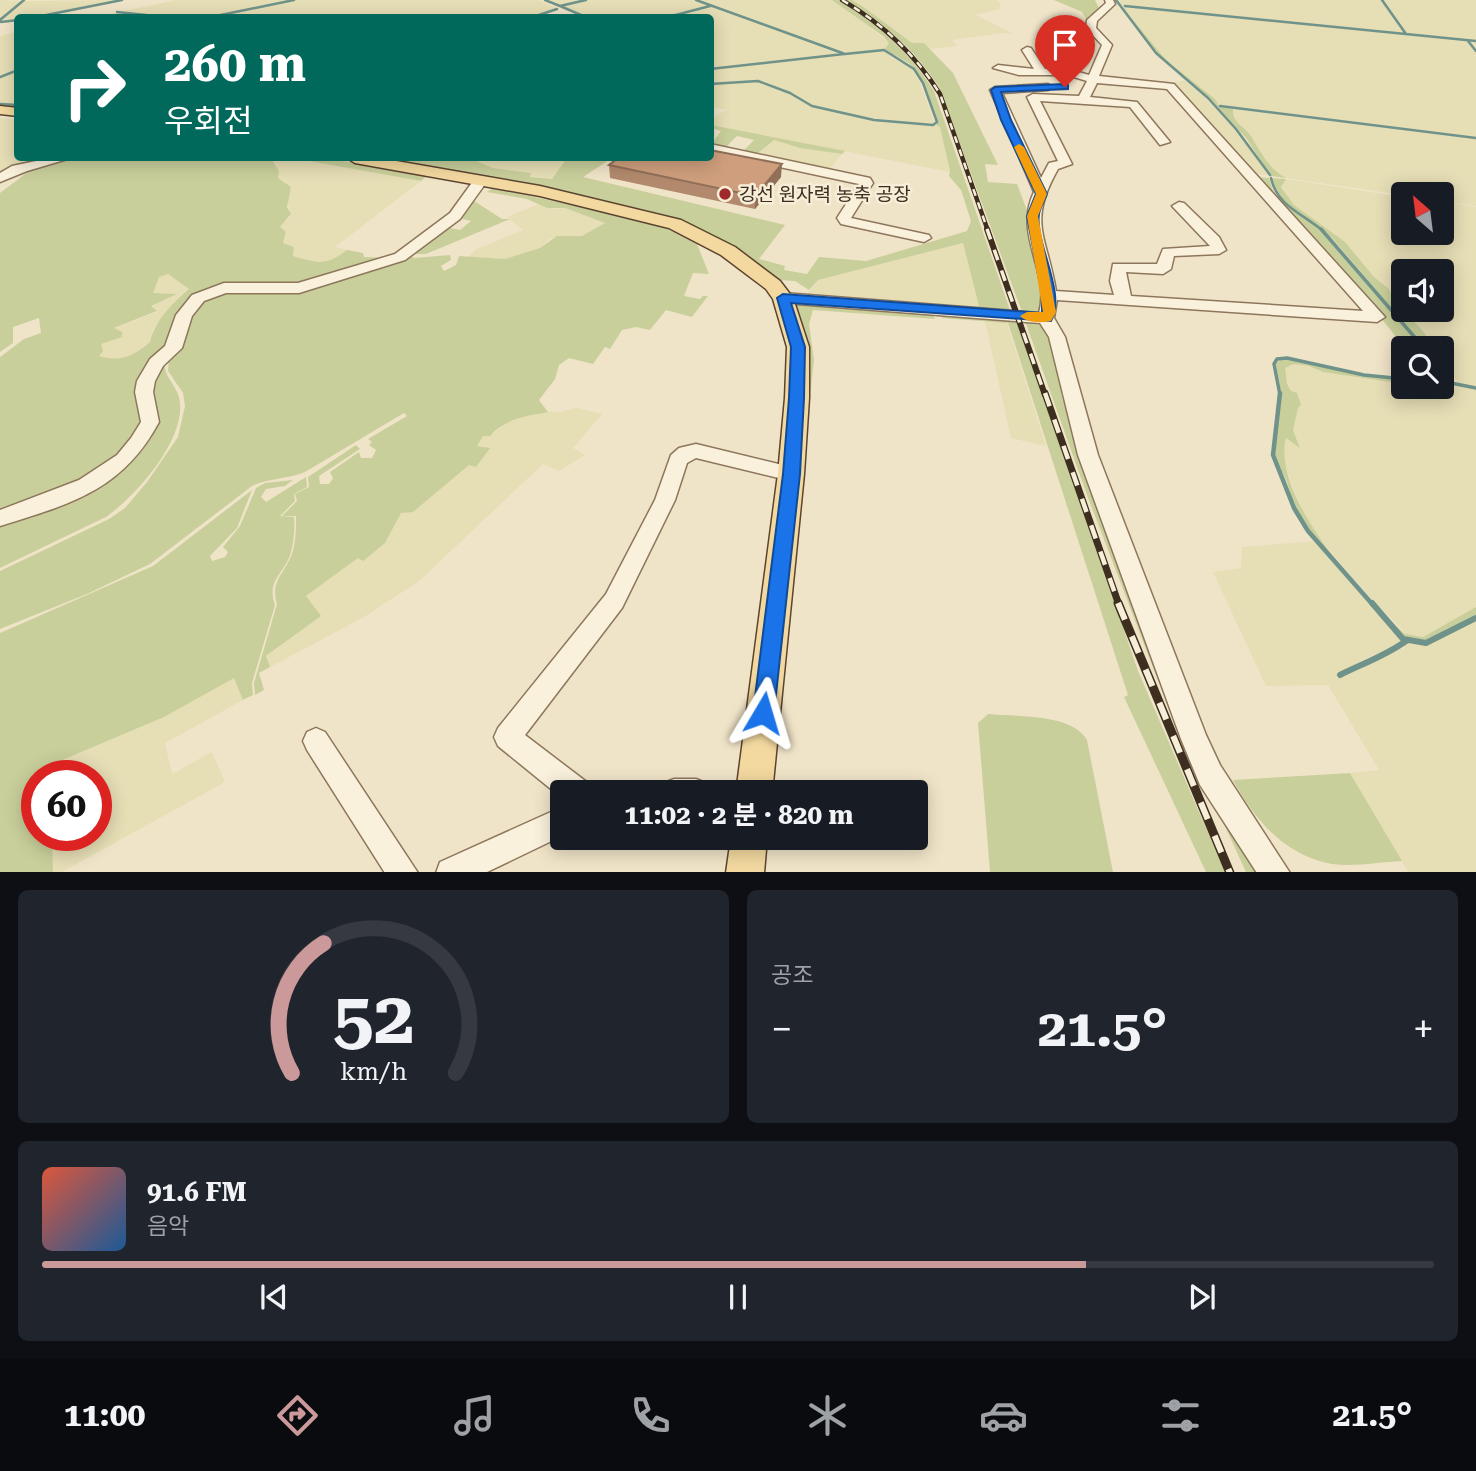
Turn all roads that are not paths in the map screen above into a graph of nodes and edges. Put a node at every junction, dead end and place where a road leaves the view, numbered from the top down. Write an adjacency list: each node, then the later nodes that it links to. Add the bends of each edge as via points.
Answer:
1 (1109, 0): 5 (street, via 1111,4 1092,20 1091,28 1107,45)
2 (1027, 50): 4 (street)
3 (998, 68): 4 (street)
4 (1041, 71): 5 (street, via 1068,72)
5 (1091, 83): 6 (street, via 997,88); 8 (street); 19 (street, via 1174,89 1377,317)
6 (997, 96): 7 (street); 15 (street)
7 (1033, 97): 8 (street); 15 (street, via 1066,164 1054,166)
8 (1083, 100): 9 (street, via 1133,104)
9 (1164, 142)
10 (714, 149): 17 (street, via 865,181 846,221)
11 (52, 161): 13 (street)
12 (376, 161): 14 (main road)
13 (0, 178)
14 (481, 180): 18 (main road, via 689,229 728,251); 22 (street, via 455,216 400,257 299,288 224,288 198,298 184,315 173,348 156,363 146,382 150,422 136,447 107,476 85,488)
15 (1041, 194): 20 (street, via 1033,216)
16 (1179, 206): 19 (street, via 1219,250 1168,252 1163,269 1118,267)
17 (924, 238)
18 (783, 298): 20 (street); 21 (main road, via 798,347)
19 (1124, 300): 20 (street)
20 (1047, 306): 31 (street, via 1088,455 1194,739 1210,775)
21 (792, 474): 24 (street, via 696,451 678,460 665,500 614,601 507,737); 25 (main road)
22 (0, 518)
23 (316, 741): 28 (street)
24 (562, 780)
25 (756, 780)
26 (550, 827): 29 (street)
27 (748, 850): 30 (main road)
28 (402, 872)
29 (453, 872)
30 (745, 872)
31 (1274, 872)

